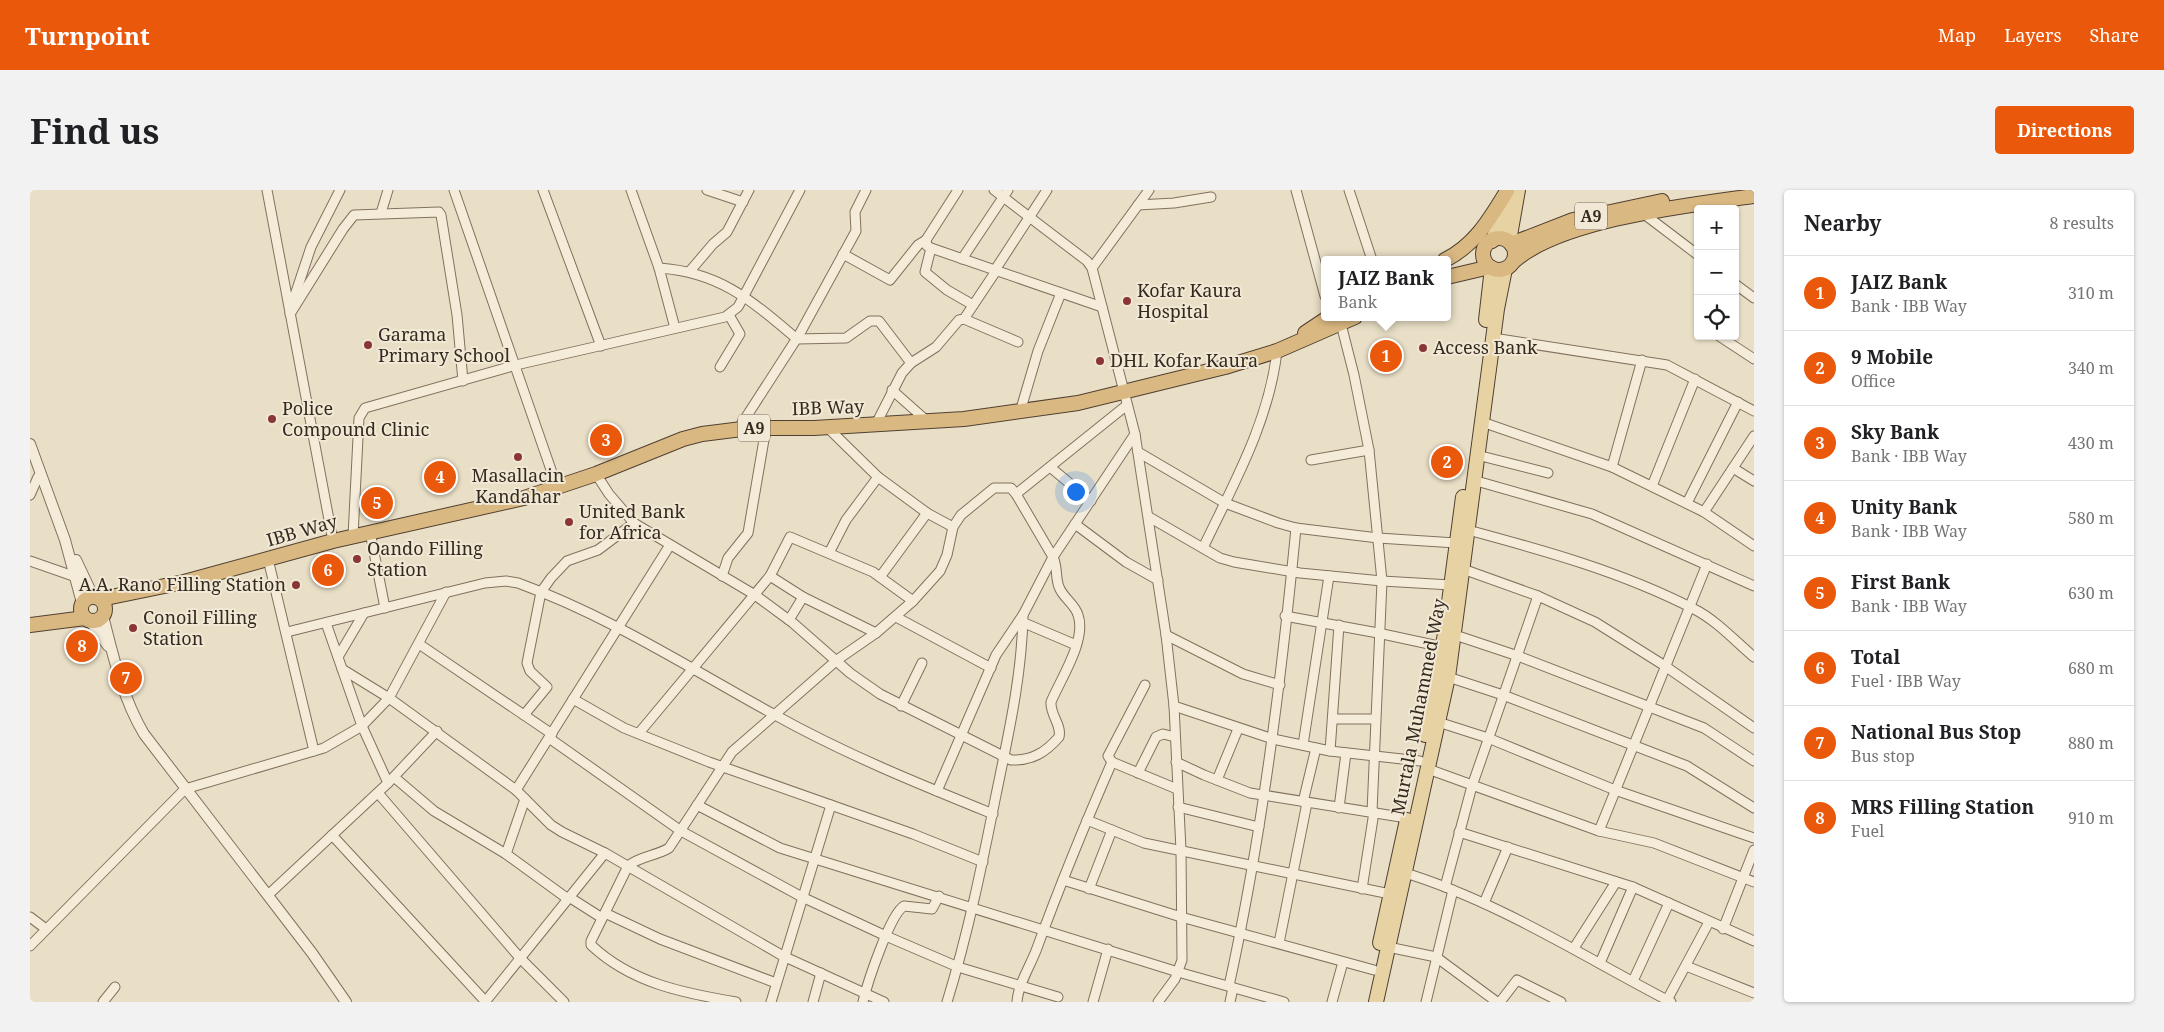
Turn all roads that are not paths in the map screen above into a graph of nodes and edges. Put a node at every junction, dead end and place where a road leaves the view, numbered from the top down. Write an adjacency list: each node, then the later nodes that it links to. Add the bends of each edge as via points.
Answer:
1 (267, 190): 52 (street)
2 (340, 190): 52 (street, via 311,247 292,298)
3 (388, 190): 26 (street)
4 (454, 190): 66 (street)
5 (543, 190): 61 (street)
6 (631, 190): 39 (street)
7 (707, 190): 23 (street)
8 (749, 190): 23 (street)
9 (800, 190): 48 (street)
10 (866, 190): 34 (street, via 855,212 856,230)
11 (958, 190): 29 (street)
12 (994, 190): 19 (street)
13 (1048, 190): 28 (street)
14 (1149, 190): 24 (street)
15 (1296, 190): 45 (street)
16 (1349, 190): 35 (street)
17 (1510, 190): 30 (main road); 31 (main road, via 1501,221); 36 (highway, via 1486,226 1462,251)
18 (1734, 190): 22 (highway, A9)
19 (1005, 194): 28 (street); 37 (street)
20 (1754, 196): 22 (highway, A9)
21 (1211, 197): 24 (street)
22 (1709, 198): 25 (highway, A9)
23 (743, 202): 42 (street, via 727,232)
24 (1138, 204): 40 (street)
25 (1671, 204): 27 (highway, A9); 30 (highway, A9, via 1573,220)
26 (382, 213): 52 (street, via 354,215 348,221); 69 (street, via 434,211 442,215)
27 (1644, 214): 33 (street); 38 (highway, A9, via 1576,230 1535,246)
28 (1030, 218): 40 (street, via 1088,261); 41 (street)
29 (926, 240): 32 (street); 34 (street, via 918,245 890,280)
30 (1510, 242): 31 (highway, A9, via 1502,239); 38 (highway, via 1515,252)
31 (1488, 246): 38 (highway, via 1484,258); 43 (highway, A9)
32 (931, 248): 37 (street); 50 (street, via 925,272)
33 (1694, 252)
34 (843, 254): 57 (street)
35 (1371, 256)
36 (1451, 257)
37 (962, 259): 41 (street)
38 (1500, 266): 44 (highway, A9); 58 (main road, Murtala Muhammed Way); 117 (main road, Murtala Muhammed Way)
39 (659, 268): 42 (street); 56 (street)
40 (1092, 268): 51 (street)
41 (996, 270): 47 (street); 50 (street)
42 (690, 271): 48 (street)
43 (1451, 275)
44 (1451, 276)
45 (1321, 281)
46 (1739, 287): 49 (street)
47 (1061, 293): 51 (street); 74 (street, via 1038,351)
48 (744, 295): 53 (street); 57 (street)
49 (1754, 298)
50 (973, 305): 54 (street)
51 (1102, 307): 71 (street)
52 (290, 314): 116 (street)
53 (729, 315): 56 (street); 67 (street, via 740,334)
54 (964, 319): 60 (street); 65 (street, via 959,320 936,347)
55 (1335, 321): 62 (highway, IBB Way / A9); 84 (street, via 1354,375)
56 (676, 328): 61 (street)
57 (798, 338): 65 (street, via 846,338 870,320 879,321); 79 (street)
58 (1493, 338): 64 (street); 76 (main road, Murtala Muhammed Way)
59 (1726, 340): 63 (street)
60 (1018, 342)
61 (601, 346): 66 (street)
62 (1276, 351): 71 (highway, IBB Way / A9); 102 (street, via 1273,380 1261,422)
63 (1754, 359)
64 (1642, 360): 68 (street, via 1667,365); 89 (street)
65 (912, 363): 70 (street)
66 (516, 365): 69 (street); 98 (street)
67 (720, 367)
68 (1695, 378): 72 (street); 97 (street)
69 (463, 381): 113 (street, via 365,408 361,412)
70 (892, 390): 75 (street); 77 (street)
71 (1126, 399): 74 (highway, IBB Way / A9); 81 (street); 88 (street)
72 (1738, 402): 73 (street); 103 (street)
73 (1754, 411)
74 (1020, 412): 75 (highway, IBB Way / A9)
75 (927, 421): 77 (highway, IBB Way / A9)
76 (1482, 422): 86 (main road, Murtala Muhammed Way); 89 (street)
77 (876, 424): 78 (highway, IBB Way / A9)
78 (827, 427): 80 (highway, IBB Way / A9); 94 (street)
79 (739, 428): 80 (highway, IBB Way / A9); 93 (highway, IBB Way / A9, via 683,439)
80 (766, 428): 128 (street, via 748,533 728,558)
81 (1135, 434): 85 (street); 101 (street)
82 (1754, 436): 90 (street)
83 (30, 444): 91 (street)
84 (1369, 450): 87 (street); 114 (street)
85 (1138, 452): 102 (street); 106 (street)
86 (1477, 455): 92 (street); 95 (main road, Murtala Muhammed Way)
87 (1310, 460)
88 (1050, 467): 99 (street); 101 (street)
89 (1612, 467): 97 (street)
90 (1733, 468): 96 (street); 104 (street)
91 (35, 473): 100 (street); 115 (street)
92 (1548, 473)
93 (596, 474): 98 (highway, IBB Way / A9); 107 (street)
94 (878, 477): 105 (street); 121 (street, via 846,520)
95 (1473, 480): 111 (main road, Murtala Muhammed Way); 125 (street, via 1592,514)
96 (1754, 481)
97 (1652, 486): 103 (street)
98 (557, 487): 112 (highway, IBB Way / A9, via 524,498)
99 (1016, 494): 109 (street, via 1011,488 994,488 961,515); 122 (street)
100 (30, 495)
101 (1091, 500): 108 (street)
102 (1225, 503): 110 (street); 120 (street)
103 (1687, 503): 104 (street)
104 (1704, 512): 119 (street)
105 (927, 513): 109 (street); 132 (street)
106 (1149, 517): 120 (street); 133 (street)
107 (634, 523): 118 (street); 138 (street, via 598,550 567,561)
108 (1075, 524): 122 (street); 133 (street, via 1126,562)
109 (953, 527): 142 (street, via 940,571)
110 (1296, 528): 114 (street); 127 (street)
111 (1468, 530): 126 (main road, Murtala Muhammed Way); 143 (street, via 1596,566)
112 (370, 532): 113 (highway, IBB Way / A9); 144 (street)
113 (353, 536): 116 (highway, IBB Way / A9)
114 (1378, 538): 117 (street); 134 (street)
115 (65, 540): 131 (street); 145 (street)
116 (333, 541): 123 (highway, IBB Way / A9)
117 (1456, 543): 126 (main road, Murtala Muhammed Way)
118 (670, 545): 128 (street); 155 (street)
119 (1754, 546)
120 (1203, 548): 127 (street, via 1234,562)
121 (829, 553): 129 (street, via 790,537); 132 (street)
122 (1053, 557): 149 (street); 162 (street, via 1059,588 1080,620)
123 (268, 559): 145 (highway, IBB Way / A9); 156 (street)
124 (30, 561): 131 (street)
125 (1706, 564): 136 (street); 143 (street)
126 (1459, 568): 135 (main road, Murtala Muhammed Way); 141 (street); 160 (main road, Murtala Muhammed Way)
127 (1292, 571): 130 (street); 147 (street)
128 (722, 576): 139 (street)
129 (770, 576): 139 (street); 140 (street)
130 (1329, 576): 134 (street); 151 (street)
131 (76, 577): 145 (street)
132 (880, 577): 142 (street)
133 (1158, 580): 159 (street)
134 (1382, 582): 135 (street); 157 (street)
135 (1451, 585): 163 (main road, Murtala Muhammed Way)
136 (1754, 586)
137 (446, 592): 138 (street, via 506,581); 144 (street); 161 (street)
138 (541, 592): 155 (street); 182 (street, via 527,663 530,671 547,686)
139 (755, 595): 150 (street); 170 (street)
140 (803, 596): 150 (street); 158 (street)
141 (1538, 596): 164 (street); 169 (street, via 1595,622)
142 (913, 601): 148 (street)
143 (1688, 607): 166 (street, via 1702,614); 169 (street)
144 (385, 608): 146 (street)
145 (93, 609): 153 (highway, A9); 214 (street, via 135,718)
146 (364, 613): 152 (street); 165 (street)
147 (1285, 616): 151 (street); 175 (street)
148 (896, 617): 158 (street); 171 (street)
149 (1022, 619): 162 (street); 171 (street, via 996,655); 204 (street, via 1020,670)
150 (789, 620): 167 (street)
151 (1320, 621): 154 (street); 197 (street)
152 (326, 623): 156 (street); 165 (street)
153 (30, 625)
154 (1339, 626): 157 (street); 185 (street)
155 (617, 628): 170 (street); 178 (street)
156 (287, 632): 200 (street)
157 (1378, 633): 163 (street); 184 (street)
158 (876, 634): 167 (street)
159 (1166, 635): 175 (street, via 1243,674); 180 (street)
160 (1455, 635): 164 (street); 173 (main road, Murtala Muhammed Way)
161 (419, 644): 177 (street); 182 (street)
162 (1076, 645): 204 (street, via 1051,702 1060,730 1059,737 1030,759)
163 (1443, 648): 208 (main road, Murtala Muhammed Way)
164 (1518, 656): 176 (street); 181 (street)
165 (338, 657): 172 (street)
166 (1754, 657)
167 (837, 660): 179 (street, via 872,689); 183 (street)
168 (922, 663): 179 (street)
169 (1665, 666): 181 (street); 188 (street)
170 (694, 668): 183 (street); 191 (street)
171 (991, 668): 193 (street)
172 (342, 669): 177 (street); 187 (street)
173 (1448, 677): 176 (street); 186 (main road, Murtala Muhammed Way)
174 (1145, 685): 206 (street, via 1108,752)
175 (1280, 685): 196 (street)
176 (1503, 695): 195 (street); 198 (street)
177 (389, 698): 187 (street); 190 (street)
178 (573, 699): 191 (street); 192 (street)
179 (901, 706): 193 (street)
180 (1174, 706): 189 (street); 194 (street)
181 (1649, 706): 198 (street); 205 (street, via 1704,728)
182 (524, 715): 192 (street)
183 (775, 715): 209 (street, via 732,752); 218 (street, via 836,747)
184 (1375, 719): 185 (street); 203 (street)
185 (1333, 720): 201 (street)
186 (1438, 722): 195 (street); 208 (main road, Murtala Muhammed Way)
187 (362, 726): 200 (street); 211 (street)
188 (1754, 728)
189 (1238, 729): 196 (street); 212 (street)
190 (437, 731): 211 (street); 216 (street)
191 (639, 734): 209 (street)
192 (550, 736): 216 (street); 234 (street)
193 (962, 737): 204 (street); 218 (street)
194 (1175, 737): 207 (street); 210 (street, via 1163,734 1156,737)
195 (1488, 738): 213 (street); 217 (street)
196 (1273, 740): 197 (street); 220 (street)
197 (1302, 745): 199 (street)
198 (1634, 747): 217 (street); 227 (street, via 1687,766)
199 (1316, 748): 201 (street); 222 (street)
200 (314, 751): 214 (street)
201 (1330, 751): 202 (street)
202 (1346, 753): 203 (street); 226 (street)
203 (1374, 756): 208 (street); 228 (street)
204 (1004, 758): 229 (street)
205 (1754, 761)
206 (1112, 762): 210 (street); 231 (street)
207 (1176, 762): 212 (street); 215 (street)
208 (1424, 765): 213 (street); 230 (main road, Murtala Muhammed Way); 248 (main road, Murtala Muhammed Way)
209 (722, 766): 223 (street); 224 (street)
210 (1138, 773): 215 (street)
211 (391, 780): 219 (street); 243 (street, via 434,811)
212 (1216, 780): 220 (street)
213 (1472, 786): 235 (street); 236 (street)
214 (186, 789): 259 (street); 271 (street)
215 (1178, 789): 225 (street)
216 (516, 790): 221 (street)
217 (1615, 790): 235 (street); 238 (street)
218 (937, 791): 229 (street)
219 (378, 793): 237 (street); 282 (street)
220 (1264, 796): 222 (street); 232 (street)
221 (525, 799): 242 (street, via 551,825); 243 (street)
222 (1305, 802): 226 (street); 249 (street)
223 (831, 805): 244 (street); 245 (street)
224 (697, 806): 234 (street); 244 (street, via 772,844)
225 (1178, 807): 232 (street); 240 (street)
226 (1339, 808): 228 (street)
227 (1754, 808)
228 (1373, 812): 230 (street); 257 (street)
229 (993, 814): 245 (street)
230 (1408, 818): 248 (main road, Murtala Muhammed Way)
231 (1087, 820): 233 (street); 251 (street)
232 (1259, 827): 246 (street)
233 (1112, 830): 240 (street, via 1144,843); 256 (street)
234 (681, 831): 247 (street, via 669,848 660,854); 261 (street)
235 (1599, 831): 250 (street, via 1654,843)
236 (1459, 832): 239 (street); 255 (street)
237 (332, 835): 259 (street); 302 (street)
238 (1754, 838)
239 (1508, 847): 252 (street); 263 (street)
240 (1180, 850): 246 (street); 268 (street)
241 (1754, 850): 250 (street)
242 (605, 852): 247 (street); 262 (street)
243 (506, 854): 262 (street)
244 (814, 858): 260 (street); 261 (street)
245 (983, 862): 265 (street)
246 (1253, 865): 249 (street); 273 (street)
247 (628, 866): 266 (street); 281 (street)
248 (1400, 872): 255 (street); 258 (main road, Murtala Muhammed Way); 278 (main road, Murtala Muhammed Way)
249 (1292, 874): 257 (street); 276 (street)
250 (1742, 878): 253 (street); 272 (street)
251 (1063, 880): 256 (street); 270 (street)
252 (1616, 882): 254 (street); 279 (street)
253 (1754, 882)
254 (1633, 887): 264 (street); 285 (street)
255 (1449, 888): 263 (street); 283 (street)
256 (1089, 889): 268 (street)
257 (1362, 889): 258 (street)
258 (1390, 894): 288 (main road, Murtala Muhammed Way)
259 (268, 895): 301 (street)
260 (939, 896): 265 (street); 274 (street, via 932,910 900,908)
261 (802, 897): 274 (street); 281 (street)
262 (568, 898): 266 (street); 282 (street)
263 (1484, 903): 279 (street)
264 (1669, 903): 269 (street); 291 (street)
265 (972, 906): 270 (street); 287 (street)
266 (604, 916): 292 (street); 304 (street, via 592,945 617,967 644,981)
267 (30, 917): 271 (street)
268 (1182, 917): 273 (street); 289 (street, via 1182,960)
269 (1709, 922): 272 (street); 286 (street)
270 (1044, 928): 280 (street); 293 (street, via 1030,969)
271 (46, 929): 277 (street)
272 (1723, 929): 275 (street)
273 (1241, 932): 276 (street); 295 (street)
274 (886, 936): 287 (street); 297 (street)
275 (1754, 941)
276 (1279, 943): 284 (street)
277 (30, 946)
278 (1388, 946): 283 (street); 316 (main road, Murtala Muhammed Way)
279 (1574, 948): 285 (street)
280 (1108, 949): 289 (street); 310 (street)
281 (783, 956): 290 (street); 292 (street)
282 (520, 958): 302 (street); 303 (street)
283 (1436, 958): 317 (street); 318 (street)
284 (1342, 962): 288 (street); 314 (street)
285 (1600, 963): 291 (street)
286 (1686, 966): 296 (street); 299 (street)
287 (958, 967): 293 (street); 308 (street)
288 (1374, 970): 315 (main road, Murtala Muhammed Way)
289 (1178, 972): 295 (street); 311 (street)
290 (821, 973): 297 (street); 306 (street)
291 (1633, 981): 299 (street)
292 (776, 984): 305 (street)
293 (1020, 986): 298 (street); 309 (street)
294 (115, 987): 300 (street)
295 (1231, 987): 312 (street); 313 (street)
296 (1754, 993)
297 (864, 997): 307 (street)
298 (1058, 997)
299 (1668, 1001)
300 (103, 1002)
301 (346, 1002)
302 (485, 1002)
303 (564, 1002)
304 (736, 1002)
305 (771, 1002)
306 (813, 1002)
307 (884, 1002)
308 (947, 1002)
309 (1017, 1002)
310 (1093, 1002)
311 (1158, 1002)
312 (1230, 1002)
313 (1284, 1002)
314 (1332, 1002)
315 (1367, 1002)
316 (1376, 1002)
317 (1426, 1002)
318 (1499, 1002): 319 (street, via 1517,980)
319 (1561, 1002)

